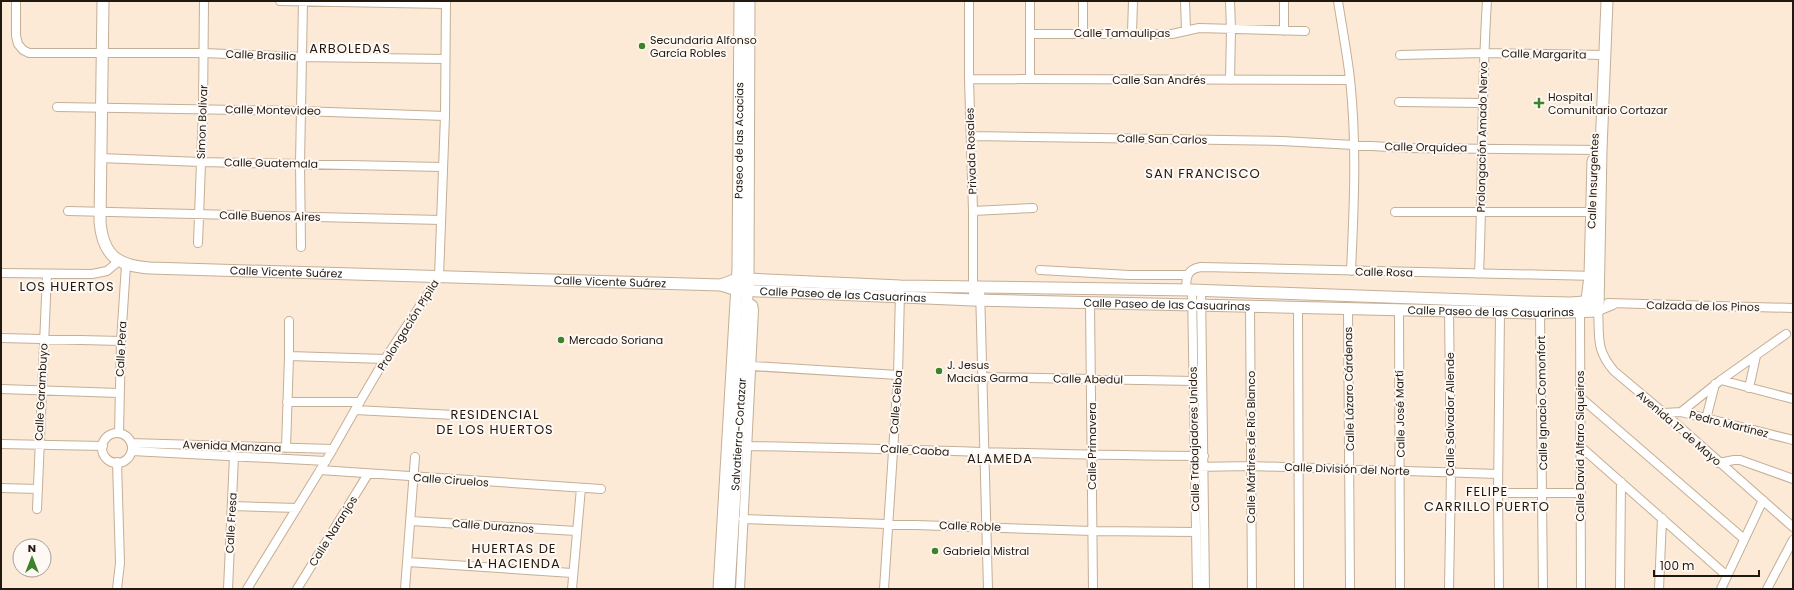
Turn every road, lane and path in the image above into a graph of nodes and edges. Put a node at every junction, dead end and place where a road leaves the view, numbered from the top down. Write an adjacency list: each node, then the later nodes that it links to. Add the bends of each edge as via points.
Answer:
1 (16, 1): 27 (street, Calle Brasilia, via 16,39 23,50 32,53)
2 (103, 1): 27 (main road)
3 (204, 1): 28 (street, Simon Bolivar)
4 (280, 1): 5 (street)
5 (303, 1): 19 (street); 32 (street)
6 (740, 1): 75 (main road, Paseo de las Acacias)
7 (749, 1): 75 (main road, Paseo de las Acacias)
8 (969, 1): 34 (street, Privada Rosales)
9 (1030, 1): 26 (street)
10 (1083, 1): 24 (street)
11 (1133, 1): 25 (street)
12 (1185, 1): 21 (street)
13 (1230, 1): 20 (street)
14 (1284, 1): 22 (street)
15 (1338, 1): 37 (street)
16 (1487, 1): 29 (street, Prolongación Amado Nervo)
17 (1600, 1): 31 (main road, Calle Insurgentes)
18 (1607, 1): 31 (main road, Calle Insurgentes)
19 (446, 2): 33 (street, Prolongación Pípila)
20 (1231, 29): 21 (street, Calle Tamaulipas); 22 (street, Calle Tamaulipas); 36 (street)
21 (1186, 30): 25 (street, Calle Tamaulipas, via 1172,34)
22 (1284, 31): 23 (street, Calle Tamaulipas)
23 (1305, 31)
24 (1083, 33): 25 (street, Calle Tamaulipas); 26 (street, Calle Tamaulipas)
25 (1132, 33)
26 (1031, 34): 35 (street)
27 (103, 53): 28 (street, Calle Brasilia); 41 (main road)
28 (204, 53): 32 (street, Calle Brasilia); 42 (street, Simon Bolivar)
29 (1484, 53): 30 (street, Calle Margarita); 31 (street, Calle Margarita); 39 (street, Prolongación Amado Nervo)
30 (1400, 55)
31 (1600, 55): 48 (main road, Calle Insurgentes)
32 (301, 57): 33 (street, Calle Brasilia); 43 (street)
33 (444, 59): 44 (street, Prolongación Pípila)
34 (969, 79): 35 (street, Calle San Andrés); 45 (street, Privada Rosales)
35 (1030, 79): 36 (street, Calle San Andrés)
36 (1230, 80): 37 (street, Calle San Andrés)
37 (1350, 80): 46 (street)
38 (1399, 102): 39 (street)
39 (1483, 103): 47 (street, Prolongación Amado Nervo)
40 (57, 107): 41 (street, Calle Montevideo)
41 (101, 107): 42 (street, Calle Montevideo); 49 (main road)
42 (203, 109): 43 (street, Calle Montevideo); 50 (street, Simon Bolivar)
43 (300, 111): 44 (street, Calle Montevideo); 51 (street)
44 (444, 116): 52 (street, Prolongación Pípila)
45 (971, 136): 46 (street, Calle San Carlos, via 1282,141); 54 (street, Privada Rosales)
46 (1354, 145): 47 (street, Calle Orquídea); 67 (street, via 1355,204)
47 (1481, 149): 48 (street, Calle Orquídea); 56 (street, Prolongación Amado Nervo)
48 (1597, 150): 59 (main road, Calle Insurgentes)
49 (100, 158): 50 (street, Calle Guatemala); 57 (main road)
50 (201, 162): 51 (street, Calle Guatemala); 60 (street, Simon Bolivar)
51 (300, 163): 52 (street, Calle Guatemala); 61 (street)
52 (442, 167): 62 (street, Prolongación Pípila)
53 (1033, 208): 54 (street)
54 (973, 210): 76 (street, Privada Rosales)
55 (68, 211): 57 (street, Calle Buenos Aires)
56 (1482, 211): 58 (street); 59 (street); 70 (street, Prolongación Amado Nervo)
57 (100, 212): 60 (street, Calle Buenos Aires); 65 (main road, via 104,244 110,254)
58 (1395, 212)
59 (1596, 212): 71 (main road, Calle Insurgentes)
60 (199, 214): 61 (street, Calle Buenos Aires); 63 (street, Simon Bolivar)
61 (300, 217): 62 (street, Calle Buenos Aires); 64 (street)
62 (441, 220): 72 (street, Prolongación Pípila)
63 (198, 243)
64 (301, 247)
65 (123, 263): 69 (street, via 110,270 92,274); 72 (main road, Calle Vicente Suárez, via 157,269); 94 (street, Calle Pera)
66 (1040, 270): 73 (street, via 1129,275)
67 (1351, 271): 70 (street, Calle Rosa); 73 (street, Calle Rosa, via 1201,267 1192,269)
68 (1, 273): 69 (street)
69 (47, 274): 93 (street, Calle Garambuyo)
70 (1479, 274): 71 (street, Calle Rosa)
71 (1594, 276): 82 (main road, Calle Insurgentes)
72 (439, 277): 75 (main road, Calle Vicente Suárez, via 721,285); 97 (street, Prolongación Pípila)
73 (1190, 284): 76 (main road, Calle Paseo de las Casuarinas); 80 (street, Calle Trabajadores Unidos); 82 (main road, Calle Paseo de las Casuarinas)
74 (900, 286): 75 (main road, Calle Paseo de las Casuarinas); 76 (main road, Calle Paseo de las Casuarinas); 77 (street, Calle Ceiba)
75 (743, 288): 77 (main road, Calle Paseo de las Casuarinas); 98 (street, via 754,310); 181 (main road, Salvatierra-Cortazar); 182 (main road, Salvatierra-Cortazar)
76 (976, 288): 78 (street, Privada Rosales)
77 (900, 298): 78 (main road, Calle Paseo de las Casuarinas); 99 (street, Calle Ceiba)
78 (977, 300): 79 (main road, Calle Paseo de las Casuarinas); 100 (street, Privada Rosales)
79 (1090, 302): 80 (main road, Calle Paseo de las Casuarinas); 101 (street, Calle Primavera)
80 (1196, 305): 81 (main road, Calle Paseo de las Casuarinas); 102 (street, Calle Trabajadores Unidos); 132 (street, Calle Trabajadores Unidos)
81 (1250, 306): 83 (main road, Calle Paseo de las Casuarinas); 137 (street, Calle Mártires de Río Blanco)
82 (1588, 307): 84 (street, Calzada de los Pinos, via 1613,305); 89 (main road, Calle Paseo de las Casuarinas); 108 (street, Calle David Alfaro Siqueiros); 114 (street, Avenida 17 de Mayo, via 1604,358 1614,371)
83 (1298, 308): 85 (main road, Calle Paseo de las Casuarinas); 140 (street)
84 (1793, 308)
85 (1348, 309): 86 (main road, Calle Paseo de las Casuarinas); 141 (street, Calle Lázaro Cárdenas)
86 (1399, 310): 87 (main road, Calle Paseo de las Casuarinas); 143 (street, Calle José Martí)
87 (1449, 311): 88 (main road, Calle Paseo de las Casuarinas); 144 (street, Calle Salvador Allende)
88 (1500, 312): 89 (main road, Calle Paseo de las Casuarinas); 146 (street)
89 (1540, 313): 156 (street, Calle Ignacio Comonfort)
90 (289, 321): 95 (street)
91 (1786, 334): 96 (street)
92 (1, 338): 93 (street)
93 (44, 339): 94 (street); 106 (street, Calle Garambuyo)
94 (121, 342): 107 (street, Calle Pera)
95 (289, 356): 97 (street); 110 (street)
96 (1756, 356): 103 (street); 104 (street)
97 (385, 359): 111 (street, Prolongación Pípila)
98 (752, 366): 99 (street); 122 (street)
99 (898, 374): 126 (street, Calle Ceiba)
100 (983, 377): 101 (street, Calle Abedul); 128 (street, Privada Rosales)
101 (1091, 379): 102 (street, Calle Abedul); 129 (street, Calle Primavera)
102 (1194, 381): 131 (street, Calle Trabajadores Unidos)
103 (1718, 382): 104 (street); 113 (street); 116 (street)
104 (1749, 388): 109 (street)
105 (1, 389): 106 (street)
106 (41, 390): 107 (street); 120 (street, Calle Garambuyo)
107 (119, 393): 117 (street, Calle Pera)
108 (1580, 397): 124 (street, Calle David Alfaro Siqueiros); 170 (street)
109 (1793, 399)
110 (288, 402): 111 (street); 125 (street)
111 (360, 402): 112 (street, Prolongación Pípila)
112 (354, 410): 115 (street); 127 (street, Prolongación Pípila)
113 (1681, 412): 114 (street, Pedro Martínez); 116 (street, Pedro Martínez)
114 (1664, 413): 136 (street, Avenida 17 de Mayo)
115 (454, 415)
116 (1706, 419): 118 (street, Pedro Martínez)
117 (119, 433): 121 (street, via 108,436); 123 (street, via 126,436)
118 (1793, 440)
119 (1, 444): 120 (street)
120 (38, 445): 121 (street); 152 (street, Calle Garambuyo)
121 (103, 446): 135 (street, via 105,455)
122 (747, 446): 126 (street, Calle Caoba); 162 (street)
123 (132, 447): 125 (street, Avenida Manzana); 130 (street, Avenida Manzana); 135 (street, via 126,460)
124 (1582, 447): 149 (street); 154 (street, Calle David Alfaro Siqueiros)
125 (286, 448): 127 (street, Avenida Manzana)
126 (892, 448): 128 (street, Calle Caoba); 164 (street, Calle Ceiba)
127 (333, 449): 134 (street, Prolongación Pípila)
128 (984, 453): 129 (street, Calle Caoba); 165 (street, Privada Rosales)
129 (1092, 454): 131 (street, Calle Caoba); 168 (street, Calle Primavera)
130 (234, 456): 134 (street, Avenida Manzana); 158 (street, Calle Fresa)
131 (1195, 456): 132 (street, Calle Caoba); 138 (street, Calle Trabajadores Unidos)
132 (1204, 456): 139 (street, Calle Trabajadores Unidos)
133 (415, 457): 147 (street)
134 (326, 461): 142 (street, Prolongación Pípila)
135 (116, 462): 175 (street, via 120,563)
136 (1719, 464): 148 (street, via 1740,460); 157 (street, Avenida 17 de Mayo)
137 (1251, 466): 139 (street, Calle División del Norte); 140 (street, Calle División del Norte); 189 (street, Calle Mártires de Río Blanco)
138 (1195, 467): 139 (street, Calle División del Norte); 169 (street, Calle Trabajadores Unidos)
139 (1204, 467): 188 (street, Calle Trabajadores Unidos)
140 (1300, 468): 141 (street, Calle División del Norte); 190 (street)
141 (1350, 469): 143 (street, Calle División del Norte); 191 (street, Calle Lázaro Cárdenas)
142 (320, 470): 145 (street, Calle Ciruelos); 159 (street, Prolongación Pípila)
143 (1400, 471): 144 (street, Calle División del Norte); 192 (street, Calle José Martí)
144 (1451, 473): 146 (street, Calle División del Norte); 193 (street, Calle Salvador Allende)
145 (368, 474): 147 (street, Calle Ciruelos); 178 (street, Calle Naranjos)
146 (1498, 474): 155 (street)
147 (414, 477): 151 (street, Calle Ciruelos); 163 (street)
148 (1791, 480)
149 (1621, 482): 161 (street); 197 (street)
150 (1, 488): 152 (street)
151 (581, 488): 153 (street, Calle Ciruelos); 167 (street)
152 (38, 489): 160 (street, Calle Garambuyo)
153 (601, 489)
154 (1580, 492): 156 (street); 196 (street, Calle David Alfaro Siqueiros)
155 (1498, 493): 156 (street); 194 (street)
156 (1543, 493): 195 (street, Calle Ignacio Comonfort)
157 (1763, 500): 166 (street, Avenida 17 de Mayo); 170 (street)
158 (232, 506): 159 (street); 176 (street, Calle Fresa)
159 (297, 508): 177 (street, Prolongación Pípila)
160 (37, 509)
161 (1662, 518): 174 (street); 198 (street)
162 (744, 519): 164 (street, Calle Roble); 183 (street)
163 (411, 521): 167 (street, Calle Duraznos); 172 (street)
164 (887, 524): 165 (street, Calle Roble); 184 (street, Calle Ceiba)
165 (986, 527): 168 (street, Calle Roble); 185 (street, Privada Rosales)
166 (1793, 527)
167 (576, 531): 173 (street)
168 (1092, 531): 169 (street, Calle Roble); 186 (street, Calle Primavera)
169 (1196, 532): 187 (street, Calle Trabajadores Unidos)
170 (1744, 539): 174 (street)
171 (1793, 540): 200 (street)
172 (408, 562): 173 (street); 179 (street)
173 (572, 574): 180 (street)
174 (1727, 576): 199 (street)
175 (118, 589)
176 (228, 589)
177 (247, 589)
178 (297, 589)
179 (405, 589)
180 (572, 589)
181 (719, 589)
182 (729, 589)
183 (740, 589)
184 (884, 589)
185 (988, 589)
186 (1093, 589)
187 (1197, 589)
188 (1205, 589)
189 (1252, 589)
190 (1299, 589)
191 (1350, 589)
192 (1400, 589)
193 (1449, 589)
194 (1499, 589)
195 (1543, 589)
196 (1581, 589)
197 (1620, 589)
198 (1659, 589)
199 (1722, 589)
200 (1767, 589)

